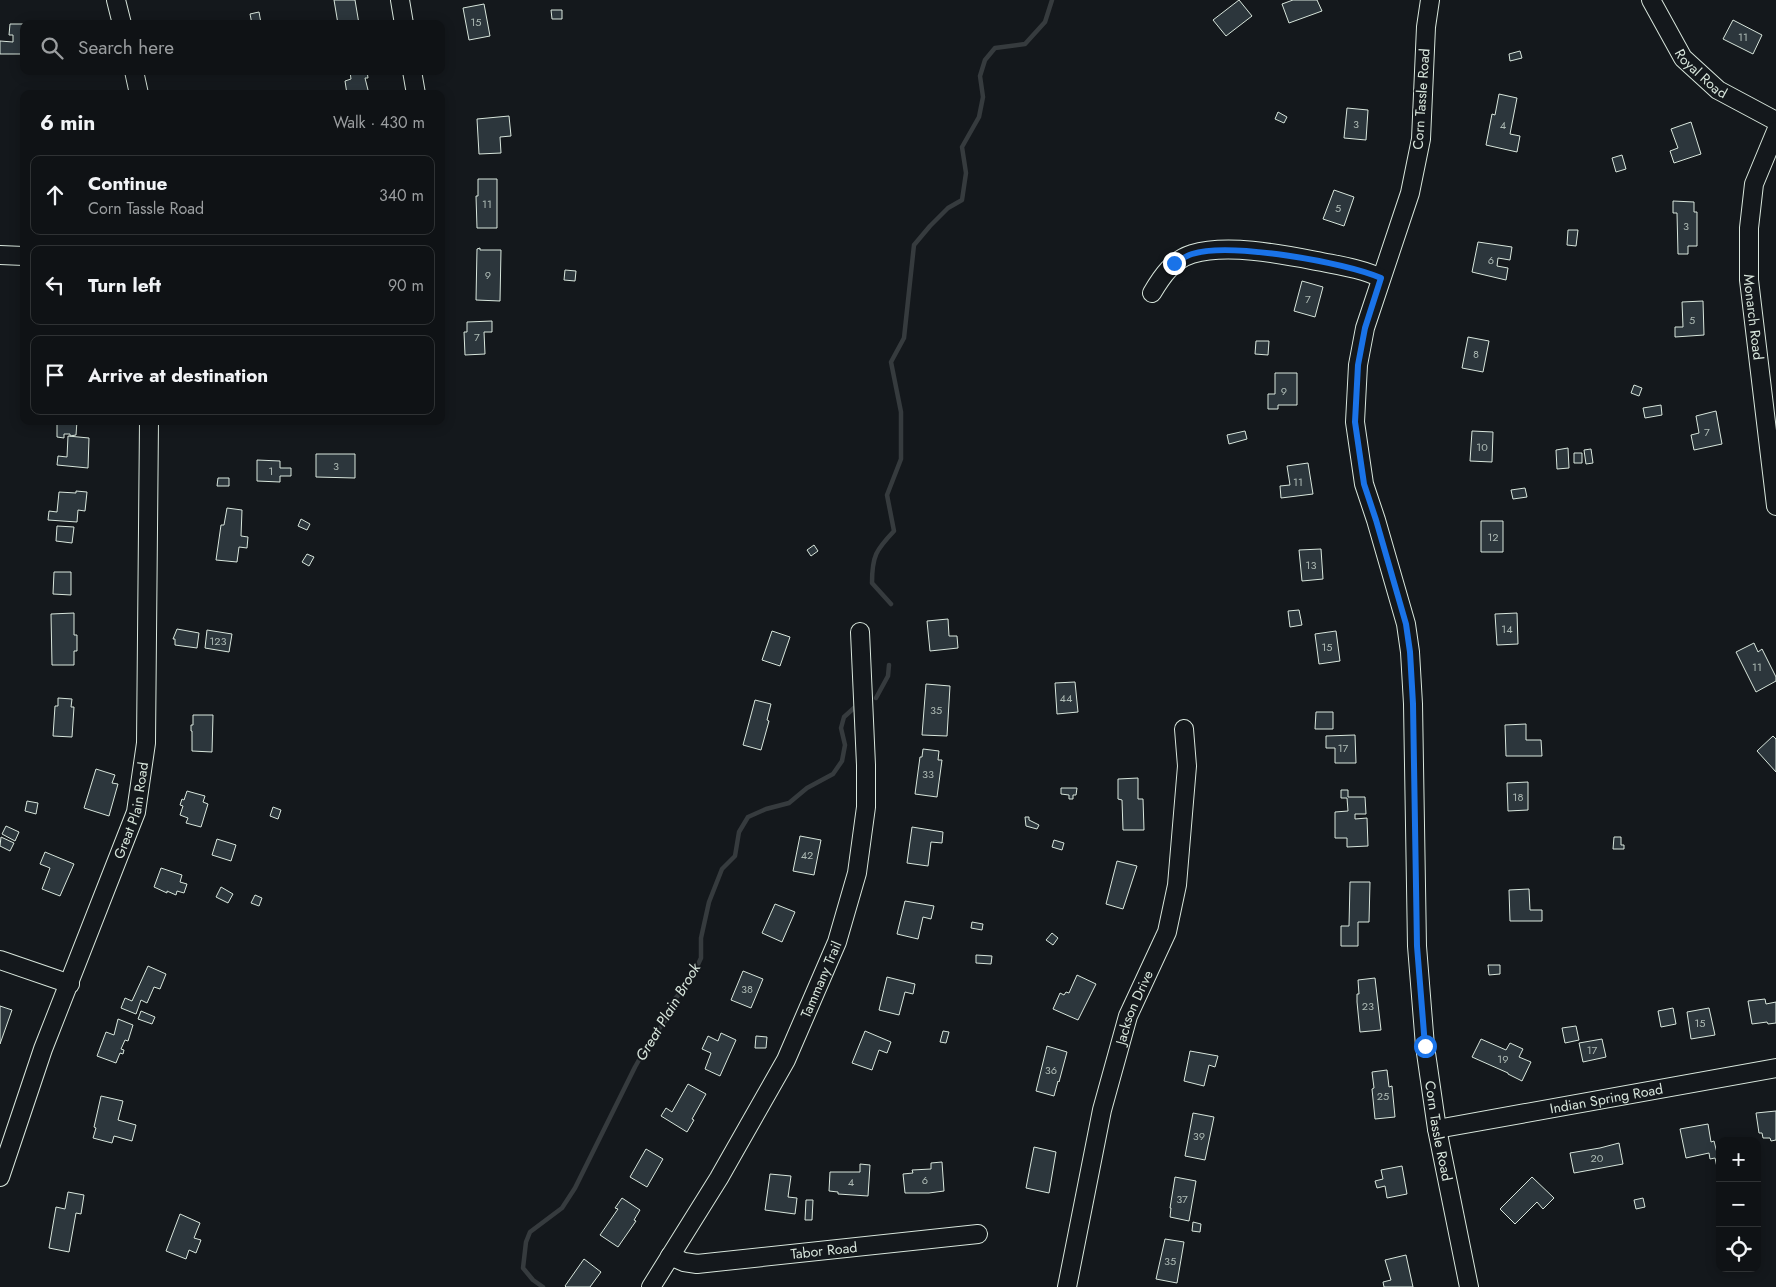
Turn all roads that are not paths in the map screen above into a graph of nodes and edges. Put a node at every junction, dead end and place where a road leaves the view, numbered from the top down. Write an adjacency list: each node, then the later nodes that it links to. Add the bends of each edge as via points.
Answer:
1 (116, 0): 5 (street)
2 (400, 0): 6 (street)
3 (1430, 0): 15 (street, Corn Tassle Road, via 1421,139 1410,192)
4 (1651, 0): 11 (street, Royal Road, via 1683,58 1718,90)
5 (121, 20)
6 (403, 20)
7 (135, 75): 9 (street)
8 (413, 75): 10 (street)
9 (138, 90)
10 (415, 90)
11 (1776, 121)
12 (1776, 131): 18 (street, Monarch Road, via 1754,184 1749,228 1750,280)
13 (0, 255): 14 (street)
14 (20, 256)
15 (1381, 278): 16 (street, via 1366,271 1300,258 1216,250 1192,254 1174,263); 24 (street, Corn Tassle Road, via 1365,328 1358,365 1355,422 1364,484 1406,624 1410,652 1417,946 1425,1046)
16 (1152, 293)
17 (149, 425): 22 (street, Great Plain Road, via 146,743 136,812)
18 (1776, 506)
19 (860, 632): 27 (street, Tammany Trail, via 866,807 857,873 837,942 786,1060)
20 (1184, 729): 29 (street, Jackson Drive, via 1187,766 1177,885 1167,932 1128,1016 1112,1072)
21 (0, 960): 22 (street)
22 (70, 984): 25 (street, Great Plain Road, via 43,1049)
23 (1776, 1068): 24 (street, Indian Spring Road)
24 (1437, 1129): 30 (street, Corn Tassle Road)
25 (0, 1177)
26 (978, 1234): 27 (street, Tabor Road, via 697,1264)
27 (670, 1256): 28 (street, Tammany Trail)
28 (651, 1287)
29 (1067, 1287)
30 (1470, 1287)

